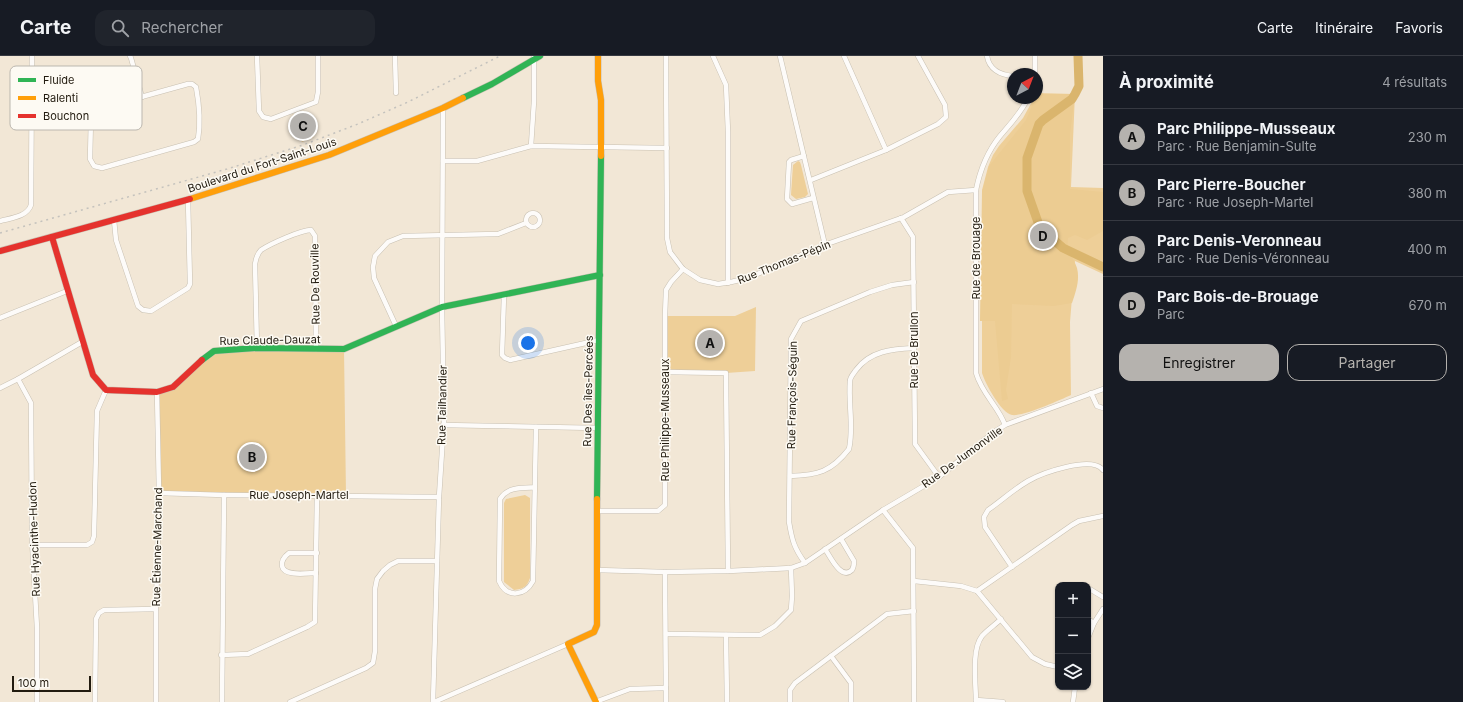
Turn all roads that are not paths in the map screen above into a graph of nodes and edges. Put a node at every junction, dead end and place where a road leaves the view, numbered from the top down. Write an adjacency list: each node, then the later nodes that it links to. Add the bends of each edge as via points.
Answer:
1 (32, 56): 16 (street)
2 (130, 56): 17 (street)
3 (257, 56): 4 (street, via 259,111 263,117 271,119 316,102)
4 (318, 56)
5 (395, 56): 20 (street)
6 (540, 56): 15 (street, Boulevard du Fort-Saint-Louis)
7 (598, 56): 27 (street, Rue Des îles-Percées, via 601,100)
8 (666, 56): 28 (street, Rue Thomas-Pépin)
9 (713, 56): 47 (street, via 726,86)
10 (780, 56): 30 (street)
11 (844, 56): 29 (street)
12 (918, 56): 29 (street, via 946,104 946,117 938,124)
13 (987, 56): 19 (street, via 988,63 999,73)
14 (1035, 56): 18 (street)
15 (534, 58): 23 (street, Boulevard du Fort-Saint-Louis, via 492,84); 26 (street)
16 (32, 66)
17 (134, 66)
18 (1035, 68)
19 (1007, 75)
20 (396, 93)
21 (142, 97): 25 (street, via 192,84 196,87 198,139 102,168 94,166 90,159)
22 (1025, 104): 33 (street, Rue de Brouage, via 989,153)
23 (443, 108): 31 (street, Rue Tailhandier); 35 (street, Boulevard du Fort-Saint-Louis, via 329,155)
24 (32, 130): 38 (street, via 29,211)
25 (90, 130)
26 (531, 146): 27 (street); 31 (street, via 477,161)
27 (600, 148): 28 (street); 45 (street, Rue Des îles-Percées)
28 (666, 148): 44 (street, Rue Thomas-Pépin, via 667,238 670,252)
29 (886, 150): 32 (street)
30 (804, 156): 32 (street); 34 (street, via 789,162 787,199 792,204)
31 (443, 161): 40 (street, Rue Tailhandier)
32 (811, 180): 34 (street)
33 (976, 190): 36 (street, Rue Thomas-Pépin, via 948,192); 67 (street, Rue de Brouage, via 976,373 984,393)
34 (813, 198): 42 (street)
35 (188, 200): 37 (street, Boulevard du Fort-Saint-Louis); 37 (street, via 190,284 188,288 151,311 138,306 116,240)
36 (901, 218): 42 (street, Rue Thomas-Pépin); 46 (street, Rue De Brullon, via 913,237)
37 (114, 220): 41 (street, Boulevard du Fort-Saint-Louis)
38 (0, 221)
39 (526, 223): 40 (street, via 498,234)
40 (442, 236): 50 (street, Rue Tailhandier); 52 (street, via 403,236 388,242 376,256 374,278)
41 (52, 237): 43 (street, Boulevard du Fort-Saint-Louis); 48 (street)
42 (825, 245): 47 (street, Rue Thomas-Pépin, via 748,278)
43 (0, 251)
44 (683, 270): 47 (street, Rue Thomas-Pépin, via 700,280 718,284); 58 (street, Rue Philippe-Musseaux, via 666,290)
45 (600, 275): 49 (street, Rue Claude-Dauzat); 53 (street, Rue Des îles-Percées)
46 (914, 282): 56 (street, Rue De Brullon); 71 (street, Rue François-Séguin, via 870,292 801,321 791,339)
47 (728, 283)
48 (67, 291): 51 (street); 54 (street)
49 (504, 295): 50 (street, Rue Claude-Dauzat); 53 (street, via 502,355 505,358 510,360)
50 (442, 307): 52 (street, Rue Claude-Dauzat); 66 (street, Rue Tailhandier)
51 (0, 318)
52 (396, 326): 57 (street, Rue Claude-Dauzat, via 344,349)
53 (599, 340): 69 (street, Rue Des îles-Percées)
54 (82, 342): 59 (street); 62 (street, via 93,375)
55 (257, 348): 57 (street, Rue Claude-Dauzat); 57 (street, Rue De Rouville, via 254,264 256,256 262,250 297,233 311,230 315,236); 63 (street, Rue Claude-Dauzat, via 214,351 173,387)
56 (914, 348): 71 (street, via 885,351 860,365 850,379 849,449 832,467 824,471 809,476); 72 (street, Rue De Brullon, via 915,444)
57 (316, 350)
58 (665, 372): 79 (street, Rue Philippe-Musseaux, via 665,505 658,511); 91 (street, via 726,373)
59 (18, 379): 60 (street); 82 (street, Rue Hyacinthe-Hudon, via 31,404)
60 (0, 388)
61 (1103, 389): 64 (street, Rue De Jumonville)
62 (106, 390): 63 (street, Rue Claude-Dauzat); 82 (street, via 97,411 92,542 87,545)
63 (157, 392): 74 (street, Rue Étienne-Marchand)
64 (1091, 393): 65 (street, via 1097,406); 67 (street, Rue De Jumonville)
65 (1103, 408)
66 (444, 425): 68 (street); 77 (street, Rue Tailhandier)
67 (1005, 425): 72 (street, Rue De Jumonville)
68 (536, 427): 69 (street); 73 (street)
69 (597, 428): 79 (street, Rue Des îles-Percées)
70 (1103, 470): 87 (street, via 1095,465 1074,465 1040,475 1027,481 988,510 984,517 985,527)
71 (790, 476): 86 (street, Rue François-Séguin, via 791,536 796,551)
72 (939, 477): 78 (street, Rue De Jumonville)
73 (535, 487): 73 (street, via 508,490 500,499 499,581 506,591 513,594 524,592 533,581)
74 (159, 493): 75 (street, Rue Joseph-Martel); 97 (street, Rue Étienne-Marchand)
75 (224, 495): 76 (street, Rue Joseph-Martel); 107 (street)
76 (317, 495): 77 (street, Rue Joseph-Martel); 84 (street)
77 (439, 497): 85 (street, Rue Tailhandier)
78 (883, 510): 81 (street, Rue De Jumonville); 93 (street, via 913,548)
79 (597, 511): 89 (street, Rue Des îles-Percées)
80 (1103, 516): 87 (street, via 1079,521)
81 (841, 539): 83 (street, Rue De Jumonville); 83 (street, via 855,564 851,570 838,570)
82 (32, 545): 113 (street, Rue Hyacinthe-Hudon, via 37,628)
83 (825, 549): 86 (street, Rue De Jumonville)
84 (317, 553): 92 (street); 92 (street, via 289,553 282,565 287,573)
85 (437, 560): 117 (street, via 398,561 383,571 377,579 375,589 373,662 366,668); 118 (street, Rue Tailhandier)
86 (805, 563): 88 (street, Rue De Jumonville)
87 (1012, 567): 95 (street)
88 (791, 568): 91 (street, Rue De Jumonville); 105 (street, via 791,610 775,626 760,635)
89 (597, 570): 90 (street, Rue De Jumonville); 106 (street, Rue Des îles-Percées, via 597,625 594,632)
90 (665, 572): 91 (street, Rue De Jumonville); 104 (street)
91 (728, 572)
92 (316, 573): 107 (street, via 315,622 248,654)
93 (914, 581): 95 (street, via 961,586); 99 (street)
94 (1091, 590): 96 (street)
95 (978, 591): 100 (street)
96 (1103, 596)
97 (156, 609): 114 (street, via 104,610 99,613 96,619); 115 (street, Rue Étienne-Marchand)
98 (1103, 609): 102 (street)
99 (914, 611): 108 (street, via 887,614); 124 (street)
100 (1001, 619): 109 (street, via 1032,657); 112 (street, via 982,637 977,647)
101 (1091, 621): 102 (street)
102 (1094, 623): 103 (street)
103 (1091, 630)
104 (666, 634): 105 (street); 110 (street)
105 (726, 635): 121 (street)
106 (568, 644): 118 (street); 119 (street)
107 (221, 655): 116 (street)
108 (831, 656): 122 (street, via 795,683 790,690); 123 (street, via 851,683)
109 (1055, 666)
110 (666, 688): 119 (street, via 630,689); 120 (street)
111 (1075, 690): 126 (street)
112 (976, 701): 125 (street)
113 (37, 702)
114 (95, 702)
115 (156, 702)
116 (222, 702)
117 (290, 702)
118 (433, 702)
119 (595, 702)
120 (666, 702)
121 (728, 702)
122 (790, 702)
123 (851, 702)
124 (914, 702)
125 (1003, 702)
126 (1073, 702)

